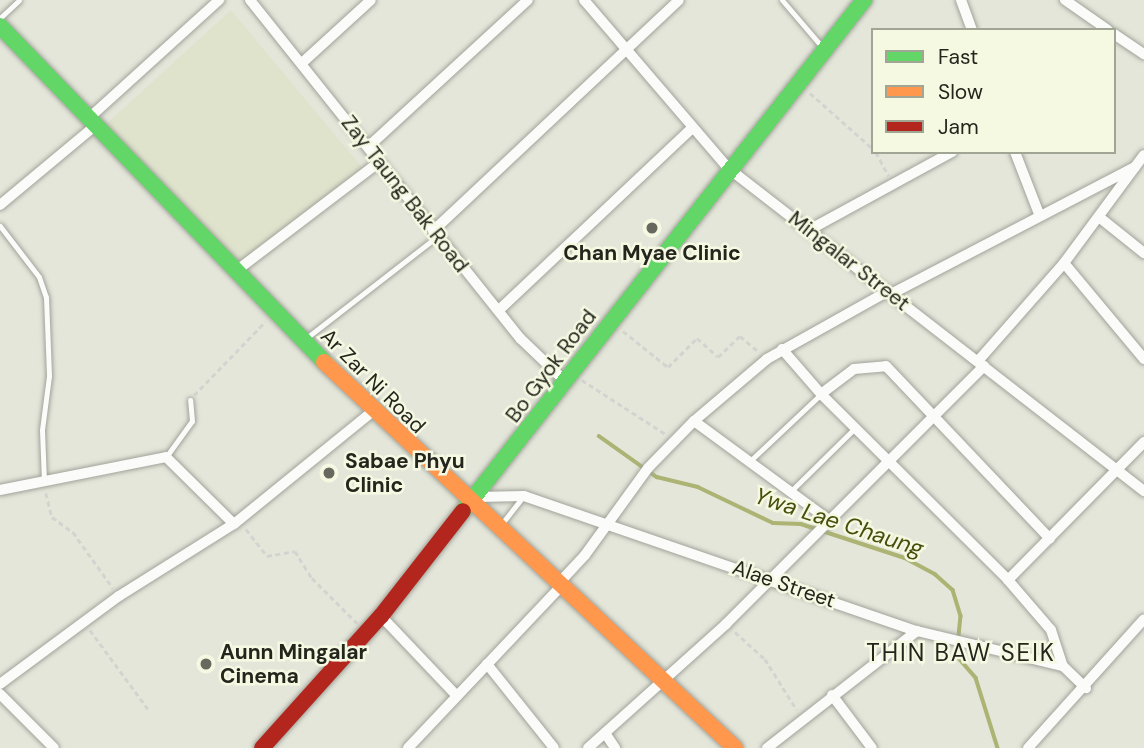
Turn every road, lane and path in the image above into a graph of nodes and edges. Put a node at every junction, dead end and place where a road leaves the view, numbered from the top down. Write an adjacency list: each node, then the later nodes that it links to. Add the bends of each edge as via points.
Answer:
1 (19, 0): 12 (lane)
2 (219, 0): 22 (street)
3 (250, 0): 20 (street, Zay Taung Bak Road)
4 (371, 0): 20 (street)
5 (528, 0): 24 (street)
6 (584, 0): 18 (street, Mingalar Street)
7 (679, 0): 18 (street)
8 (782, 0): 17 (lane)
9 (864, 0): 17 (main road, Bo Gyok Road)
10 (961, 0): 14 (street)
11 (1065, 0): 15 (street)
12 (0, 18)
13 (0, 26): 22 (main road, Ar Zar Ni Road)
14 (971, 28)
15 (1105, 28)
16 (1116, 37): 19 (street)
17 (824, 49): 21 (main road, Bo Gyok Road)
18 (626, 51): 23 (street, Mingalar Street); 39 (street)
19 (1144, 54)
20 (302, 63): 24 (street, Zay Taung Bak Road)
21 (797, 82): 25 (path); 32 (main road, Bo Gyok Road)
22 (92, 122): 34 (street); 42 (main road, Ar Zar Ni Road)
23 (692, 128): 32 (street, Mingalar Street); 44 (street)
24 (368, 147): 30 (street, Zay Taung Bak Road)
25 (871, 147)
26 (876, 154): 33 (path)
27 (948, 154): 33 (street)
28 (1016, 154): 35 (street)
29 (1144, 155): 31 (street)
30 (379, 162): 39 (street, Zay Taung Bak Road); 42 (street)
31 (1135, 167): 35 (street); 36 (street)
32 (729, 168): 38 (street, Mingalar Street); 46 (main road, Bo Gyok Road)
33 (893, 181): 38 (street)
34 (0, 205)
35 (1039, 214): 43 (street)
36 (1099, 217): 40 (street); 41 (street)
37 (0, 226): 65 (lane, via 39,277 46,297 49,376 41,442)
38 (809, 230): 43 (street, Mingalar Street)
39 (436, 234): 44 (street, Zay Taung Bak Road); 47 (lane)
40 (1144, 253)
41 (1064, 263): 50 (street); 51 (street)
42 (236, 271): 45 (main road, Ar Zar Ni Road)
43 (889, 292): 48 (street); 51 (street, Mingalar Street)
44 (499, 310): 52 (street, Zay Taung Bak Road, via 521,339)
45 (275, 313): 47 (main road, Ar Zar Ni Road); 54 (path)
46 (612, 321): 49 (path, via 668,367 697,338 718,357 740,336); 52 (main road, Bo Gyok Road)
47 (303, 341): 55 (main road, Ar Zar Ni Road)
48 (782, 349): 49 (street); 53 (street)
49 (767, 359): 57 (street)
50 (1144, 359)
51 (981, 364): 56 (street); 64 (street, Mingalar Street)
52 (569, 378): 59 (path); 70 (main road, Bo Gyok Road)
53 (821, 394): 56 (street, via 854,369 886,366); 58 (street); 62 (lane)
54 (190, 400): 61 (lane, via 192,421)
55 (372, 412): 70 (main road, Ar Zar Ni Road); 72 (street)
56 (936, 416): 63 (street); 75 (street)
57 (694, 421): 59 (street); 62 (street)
58 (857, 426): 63 (street); 67 (lane)
59 (676, 441): 73 (street, via 648,468)
60 (1144, 442): 64 (street)
61 (166, 457): 65 (street); 72 (street)
62 (751, 460): 67 (street)
63 (892, 460): 71 (street); 77 (street)
64 (1118, 470): 68 (street, Mingalar Street); 75 (street)
65 (44, 484): 66 (street); 79 (path, via 52,517 73,532)
66 (0, 489)
67 (791, 491): 71 (street)
68 (1144, 492)
69 (524, 496): 70 (street, Alae Street); 73 (street, Alae Street); 74 (lane)
70 (473, 501): 74 (main road, Ar Zar Ni Road); 80 (main road, Bo Gyok Road)
71 (830, 521): 76 (street)
72 (236, 523): 79 (street); 85 (path, via 267,556 295,551 312,578)
73 (607, 526): 76 (street, Alae Street); 78 (street)
74 (498, 528): 78 (main road, Ar Zar Ni Road)
75 (1050, 539): 77 (street)
76 (773, 578): 83 (street); 84 (street, Alae Street)
77 (1007, 580): 87 (street, via 1051,630)
78 (560, 584): 86 (street); 88 (main road, Ar Zar Ni Road)
79 (119, 596): 82 (street)
80 (381, 616): 85 (main road, Bo Gyok Road); 93 (street)
81 (1144, 620): 90 (street)
82 (83, 621): 89 (street); 94 (path)
83 (726, 624): 88 (street); 95 (path, via 765,659)
84 (917, 631): 87 (street, Alae Street); 92 (street)
85 (367, 633): 99 (main road, Bo Gyok Road)
86 (487, 664): 93 (street); 100 (street)
87 (1063, 666): 90 (street)
88 (662, 680): 96 (street); 103 (main road, Ar Zar Ni Road)
89 (0, 684)
90 (1086, 688): 106 (street)
91 (0, 694): 98 (street)
92 (832, 695): 95 (street); 105 (street)
93 (457, 696): 97 (street)
94 (148, 709)
95 (803, 719): 104 (street)
96 (605, 733): 101 (street); 102 (street)
97 (410, 747)
98 (54, 748)
99 (262, 748)
100 (554, 748)
101 (588, 748)
102 (615, 748)
103 (735, 748)
104 (767, 748)
105 (872, 748)
106 (1028, 748)

